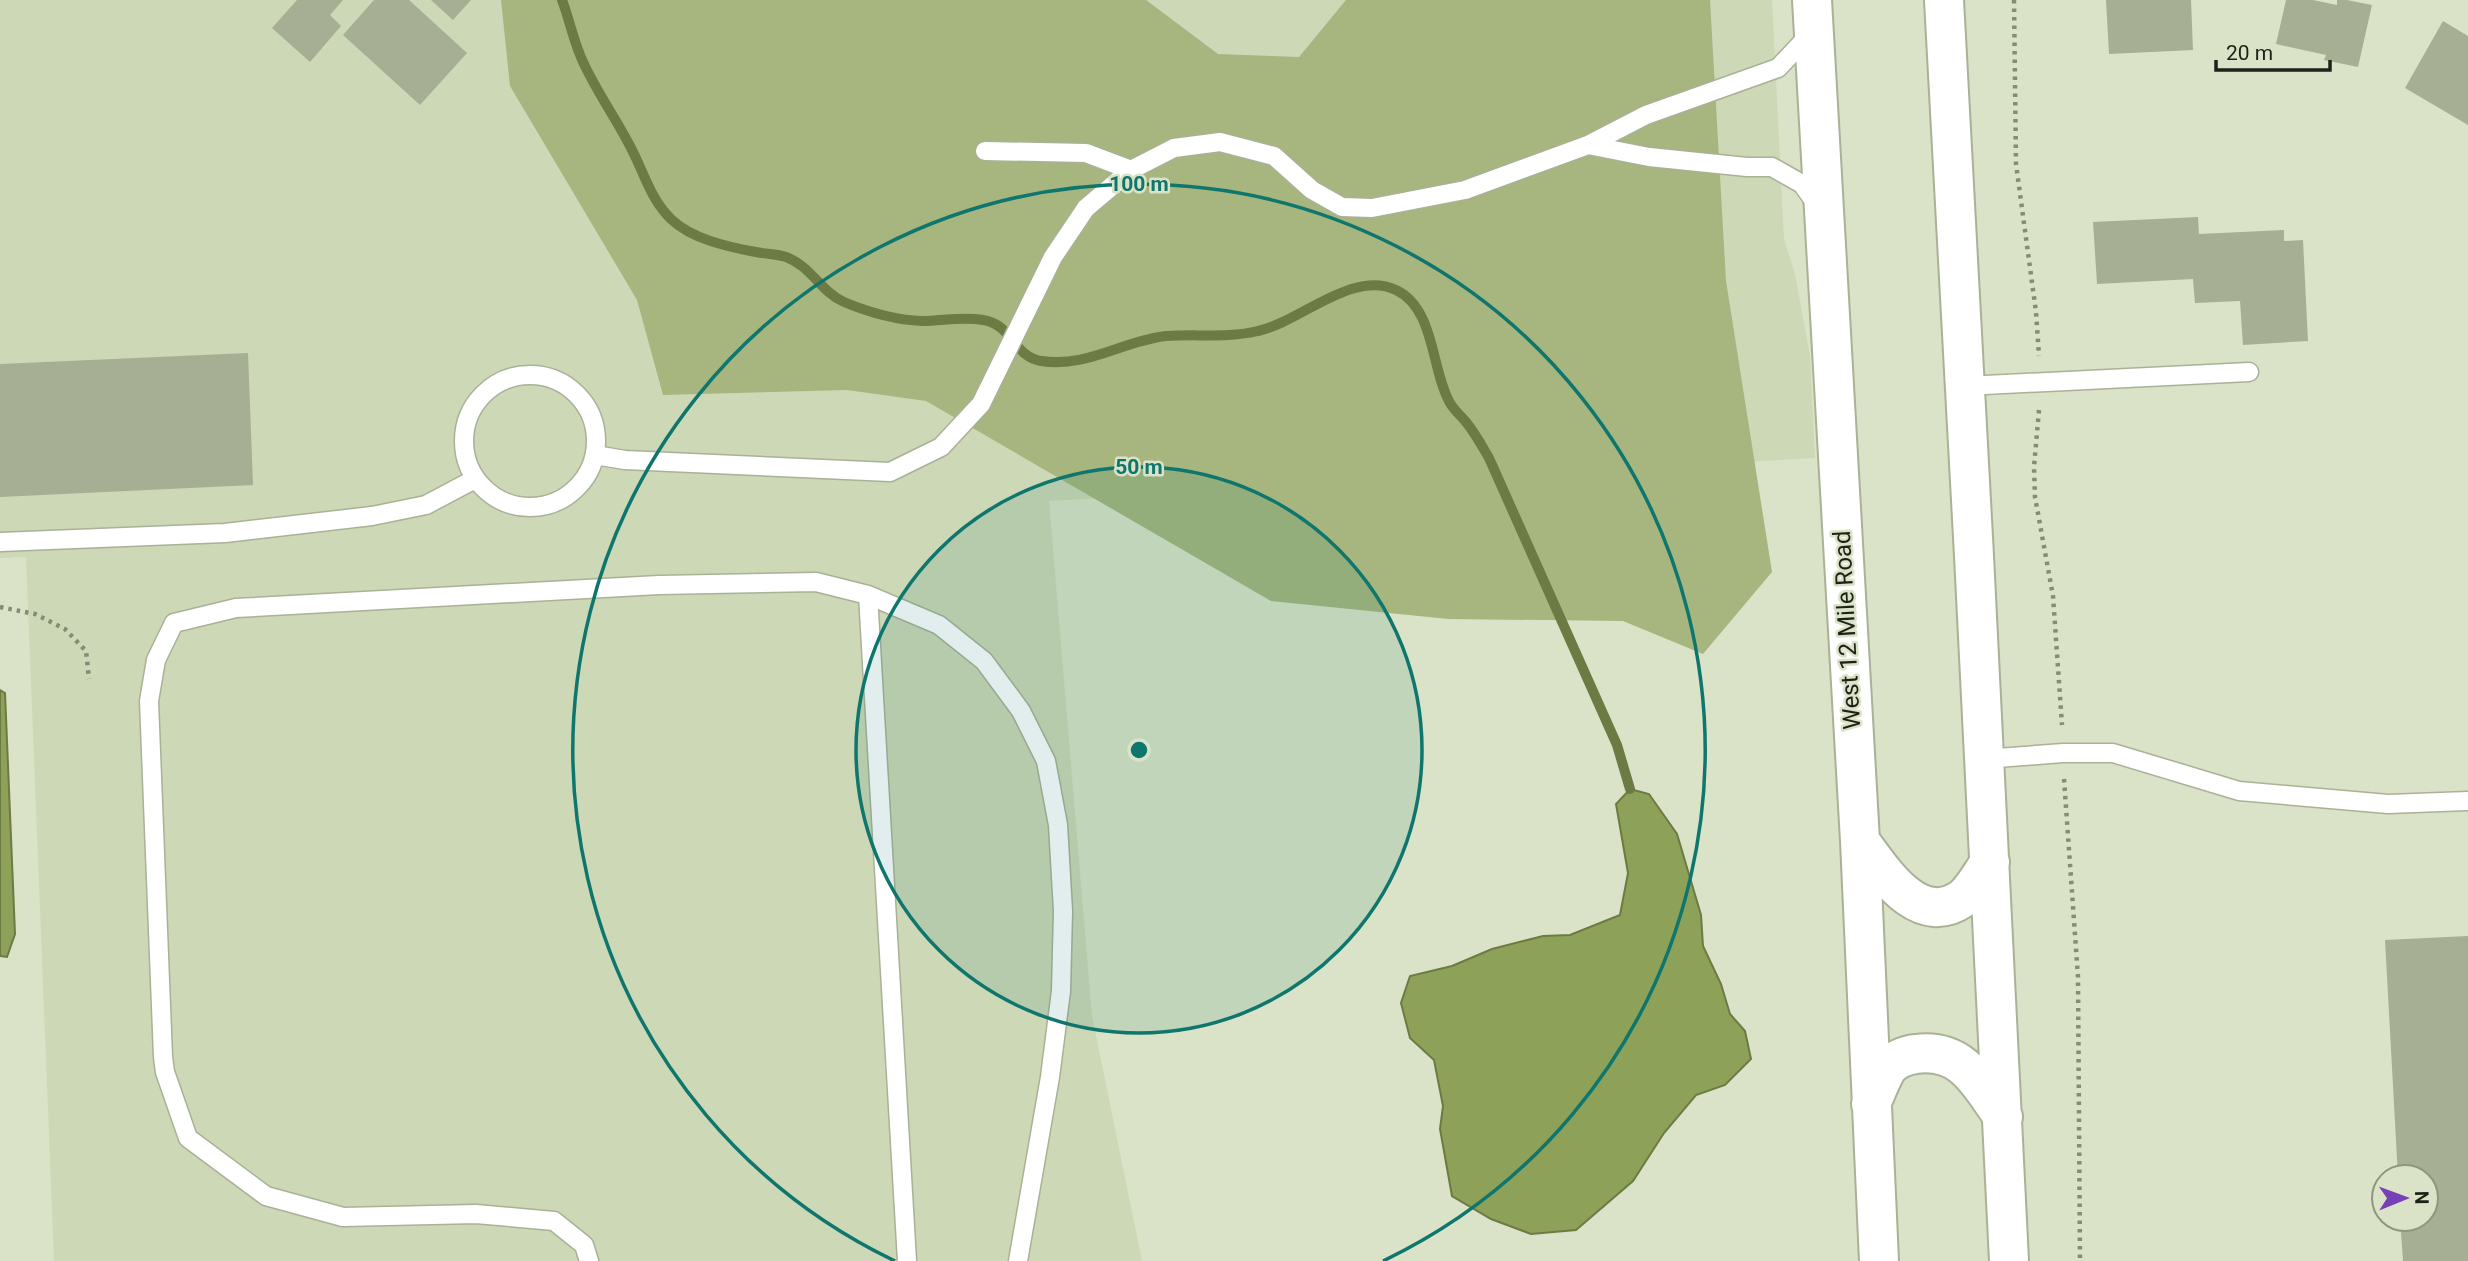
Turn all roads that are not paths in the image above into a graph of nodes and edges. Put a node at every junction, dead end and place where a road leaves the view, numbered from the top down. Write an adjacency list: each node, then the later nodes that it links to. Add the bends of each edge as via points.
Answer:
1 (1944, 0): 8 (main road)
2 (1813, 15): 3 (lane, via 1778,68 1646,115); 6 (main road, West 12 Mile Road)
3 (1588, 145): 5 (lane, via 1465,190 1373,208 1342,207 1312,190 1274,156 1220,142 1174,148); 6 (lane, via 1649,157 1772,167 1802,184)
4 (985, 151): 5 (lane, via 1086,153)
5 (1130, 170): 9 (lane, via 1086,208 1054,257 981,404 941,447 890,472)
6 (1824, 215): 15 (main road, West 12 Mile Road)
7 (2249, 372): 8 (lane)
8 (1965, 386): 13 (main road)
9 (595, 455): 10 (lane, via 577,489 558,502 535,508 512,506); 10 (lane, via 595,425 572,388 554,378 512,376 477,399 467,418 463,439)
10 (475, 479): 11 (lane, via 426,505 372,516 225,533)
11 (0, 542)
12 (868, 595): 19 (lane, via 816,582 659,585 236,608 174,623 156,660 149,701 163,1057 188,1138 266,1196 343,1217 476,1214 554,1221 584,1245); 20 (lane); 21 (lane, via 939,625 984,660 1021,712 1046,761 1058,825 1061,991)
13 (1984, 759): 14 (lane, via 2113,753 2239,791 2388,804); 16 (main road)
14 (2468, 802)
15 (1860, 841): 16 (main road, via 1901,893 1924,905 1943,906 1963,897); 17 (main road, West 12 Mile Road)
16 (1990, 862): 18 (main road)
17 (1871, 1104): 18 (main road, via 1888,1066 1905,1056 1933,1052 1954,1058); 22 (main road, West 12 Mile Road)
18 (2003, 1117): 23 (main road)
19 (589, 1261)
20 (907, 1261)
21 (1018, 1261)
22 (1879, 1261)
23 (2009, 1261)

